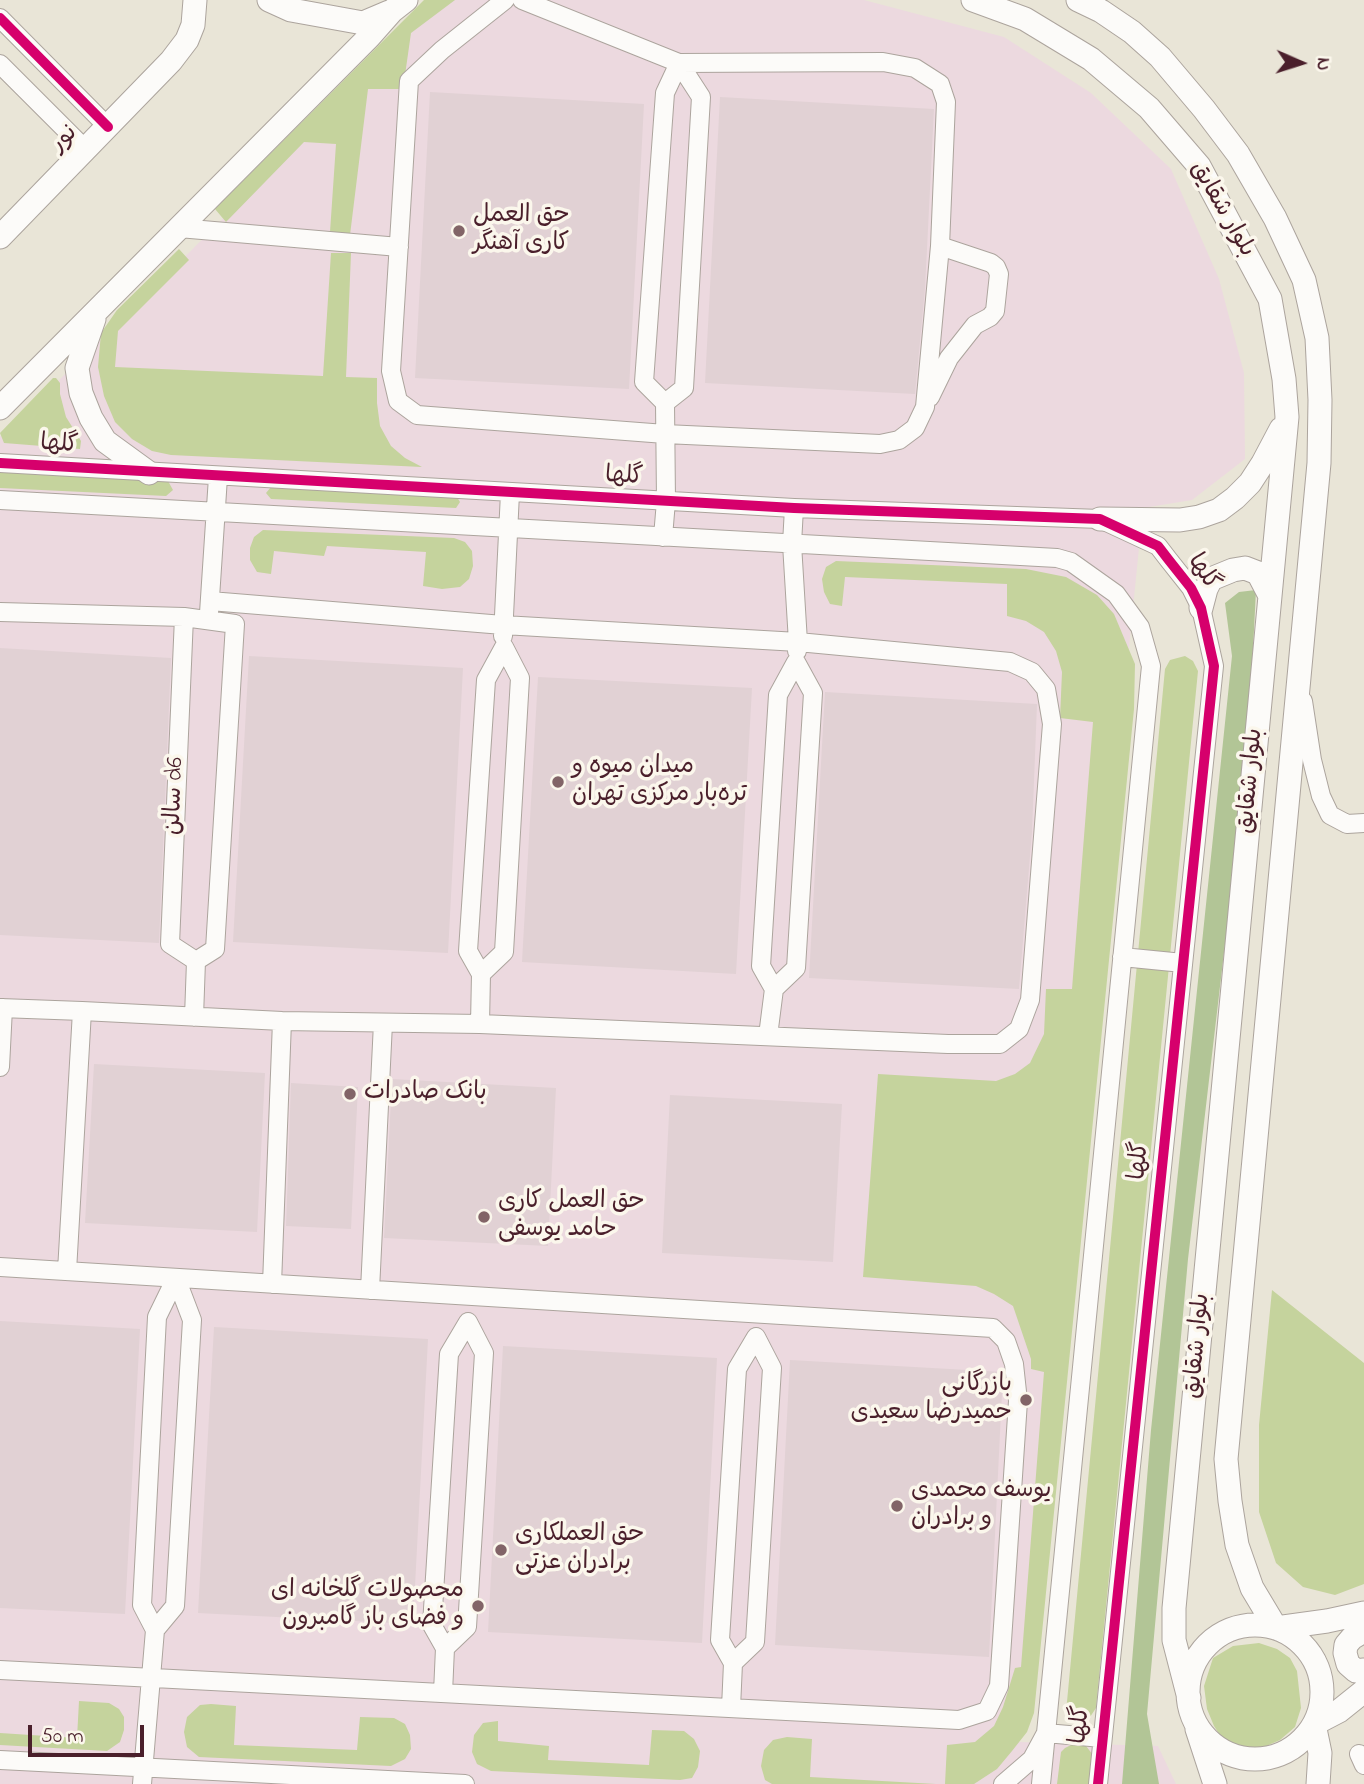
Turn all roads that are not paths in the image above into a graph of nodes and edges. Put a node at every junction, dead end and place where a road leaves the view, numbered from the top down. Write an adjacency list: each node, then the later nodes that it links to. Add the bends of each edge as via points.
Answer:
1 (195, 0): 11 (main road, نور, via 187,40)
2 (268, 0): 7 (main road, via 291,10 363,23)
3 (505, 0): 16 (street, via 409,81)
4 (522, 0): 10 (street)
5 (973, 0): 21 (main road, بلوار شقایق, via 1025,19 1091,59 1149,108 1199,166 1270,299)
6 (1078, 0): 45 (main road, بلوار شقایق, via 1141,40 1205,109 1244,164 1304,280 1317,338 1320,400 1319,463)
7 (397, 4): 13 (main road)
8 (0, 18): 11 (street)
9 (0, 64): 12 (street)
10 (680, 64): 15 (street, via 883,62 915,68 940,84 946,102); 18 (street, via 665,93 644,382); 18 (street, via 701,97 684,388)
11 (108, 127): 12 (main road, نور)
12 (85, 149): 14 (main road, نور)
13 (179, 228): 16 (street); 17 (main road)
14 (0, 237)
15 (940, 246): 19 (street); 19 (street, via 991,263 999,274 995,311 975,325 949,358)
16 (398, 247): 22 (street, via 391,371 398,401 417,415)
17 (96, 311): 20 (main road); 24 (main road, via 77,368 81,393 106,441)
18 (665, 403): 22 (street)
19 (925, 407): 22 (street, via 915,428 900,440 880,444)
20 (0, 408)
21 (1287, 417): 31 (main road, via 1250,482 1219,510 1180,520); 35 (main road, بلوار شقایق)
22 (665, 434): 28 (street)
23 (0, 463): 24 (street, گلها)
24 (149, 473): 25 (street, گلها)
25 (218, 477): 26 (street, گلها); 30 (street)
26 (510, 493): 28 (street, گلها); 32 (street)
27 (0, 500): 30 (street, گلها)
28 (666, 501): 29 (street, گلها); 33 (street)
29 (794, 508): 31 (street, گلها); 34 (street)
30 (216, 512): 32 (street, گلها); 36 (street)
31 (1100, 519): 37 (street, گلها, via 1158,546)
32 (507, 528): 33 (street, گلها); 41 (street)
33 (663, 537): 34 (street, گلها)
34 (792, 544): 42 (street); 47 (street, گلها, via 1057,558 1071,562 1115,594 1140,628 1151,666)
35 (1269, 594): 37 (main road, via 1258,573 1233,570 1211,579); 80 (main road, بلوار شقایق, via 1174,1608 1174,1640)
36 (210, 601): 40 (street); 41 (street)
37 (1201, 608): 49 (street, گلها, via 1214,666)
38 (0, 612): 39 (street)
39 (184, 617): 40 (street); 48 (street, سالن d6, via 170,944)
40 (208, 621): 48 (street, via 235,624 215,949)
41 (503, 625): 42 (street); 43 (street)
42 (798, 642): 44 (street); 58 (street, via 1010,662 1032,672 1046,690 1052,724 1030,1000 1019,1029 1000,1044)
43 (504, 647): 50 (street, via 486,680 468,951); 50 (street, via 520,678 504,952)
44 (796, 662): 51 (street, via 778,695 761,966); 51 (street, via 813,694 796,968)
45 (1300, 667): 46 (street, via 1321,796 1330,816 1346,824); 70 (main road, بلوار شقایق, via 1226,1459 1237,1545 1252,1588)
46 (1364, 823)
47 (1122, 957): 49 (street); 83 (street, گلها)
48 (196, 961): 54 (street)
49 (1183, 963): 84 (street, گلها)
50 (481, 974): 57 (street)
51 (774, 989): 58 (street)
52 (2, 1008): 53 (street); 59 (street)
53 (82, 1011): 54 (street); 61 (street)
54 (194, 1017): 55 (street)
55 (282, 1021): 56 (street); 63 (street)
56 (383, 1023): 57 (street); 64 (street)
57 (480, 1024): 58 (street)
58 (768, 1036)
59 (0, 1067)
60 (0, 1267): 61 (street)
61 (66, 1271): 62 (street)
62 (176, 1278): 63 (street); 71 (street, via 157,1317 142,1605); 71 (street, via 192,1320 175,1606)
63 (272, 1284): 64 (street)
64 (370, 1290): 65 (street)
65 (470, 1296): 66 (street); 67 (street)
66 (758, 1314): 68 (street); 81 (street, via 993,1328 1006,1341 1018,1401 999,1686 986,1711 959,1720)
67 (468, 1322): 73 (street, via 449,1354 432,1625); 73 (street, via 484,1353 467,1627)
68 (756, 1337): 74 (street, via 737,1369 720,1640); 74 (street, via 772,1368 755,1642)
69 (1364, 1613): 70 (main road)
70 (1276, 1628): 80 (main road, via 1233,1628 1214,1639 1190,1676); 82 (main road, via 1301,1643 1318,1667 1321,1706)
71 (155, 1630): 77 (street)
72 (1364, 1630): 76 (main road, via 1346,1645 1345,1653 1348,1664 1356,1671)
73 (445, 1648): 79 (street)
74 (733, 1663): 81 (street)
75 (0, 1670): 77 (street)
76 (1364, 1670)
77 (151, 1678): 79 (street); 86 (street)
78 (1364, 1690): 82 (main road)
79 (443, 1693): 81 (street)
80 (1191, 1707): 82 (main road, via 1204,1735 1220,1749 1240,1757 1262,1759 1283,1753 1301,1741); 91 (main road, بلوار شقایق)
81 (731, 1708)
82 (1314, 1724): 92 (main road, via 1320,1753)
83 (1046, 1733): 84 (street); 88 (street, via 1031,1759); 89 (street, گلها)
84 (1102, 1738): 90 (street, گلها)
85 (0, 1760): 86 (street)
86 (142, 1776): 87 (street)
87 (465, 1784)
88 (1003, 1784)
89 (1041, 1784)
90 (1098, 1784)
91 (1214, 1784)
92 (1318, 1784)

